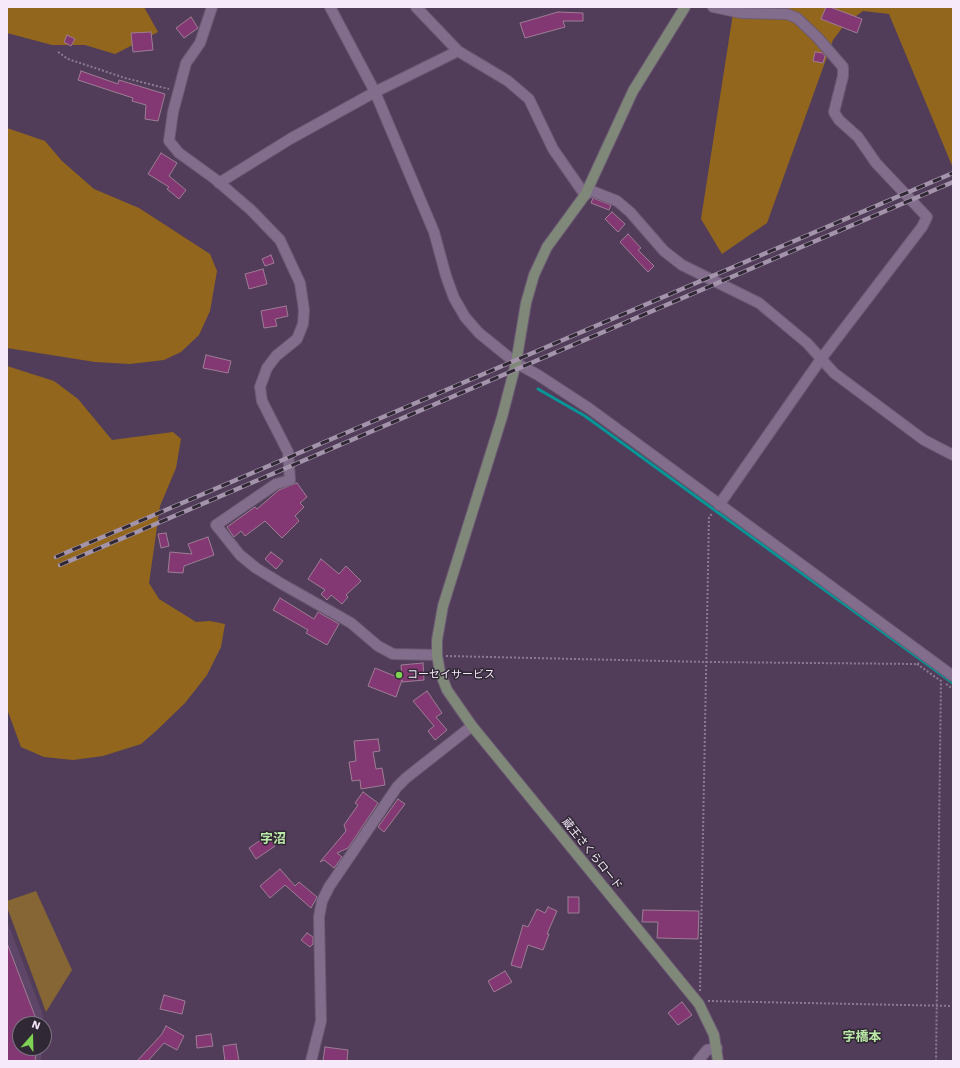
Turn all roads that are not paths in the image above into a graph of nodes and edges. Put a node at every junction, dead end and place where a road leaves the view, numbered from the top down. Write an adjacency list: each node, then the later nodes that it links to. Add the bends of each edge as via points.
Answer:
1 (212, 7): 8 (street, via 200,43 186,63 170,128 170,141 180,153)
2 (330, 7): 7 (street)
3 (416, 7): 6 (street)
4 (685, 7): 9 (street, 蔵王さくらロード, via 633,91)
5 (713, 7): 10 (street, via 741,13 787,14 797,18 818,38 843,67 834,112 839,120 858,136 876,163 927,217)
6 (458, 52): 7 (street); 9 (street, via 508,81 529,99 553,149)
7 (375, 92): 8 (street, via 290,139); 11 (street, via 434,232 454,298 465,317 479,333)
8 (219, 183): 14 (street, via 251,210 280,240 300,283 304,310 303,324 296,339 276,356 267,368 260,387 262,400 288,452 290,480 276,484 216,525 240,555 256,568 351,623 378,646 393,654)
9 (585, 195): 10 (street, via 592,191 617,201 664,251 682,265 759,303 807,343); 11 (street, 蔵王さくらロード, via 547,248 534,275 526,303)
10 (821, 359): 12 (street, via 834,373 924,440); 13 (street)
11 (516, 364): 13 (street, via 538,375 590,409); 14 (street, 蔵王さくらロード, via 443,606 437,634)
12 (953, 455)
13 (719, 505): 15 (street)
14 (437, 655): 16 (street, 蔵王さくらロード, via 447,690)
15 (953, 676)
16 (472, 726): 17 (street, 蔵王さくらロード, via 696,1000 709,1023); 18 (street, via 397,787 325,894 319,917 321,1020)
17 (717, 1048): 19 (street, via 707,1050); 20 (street, 蔵王さくらロード)
18 (311, 1061)
19 (698, 1061)
20 (718, 1061)

